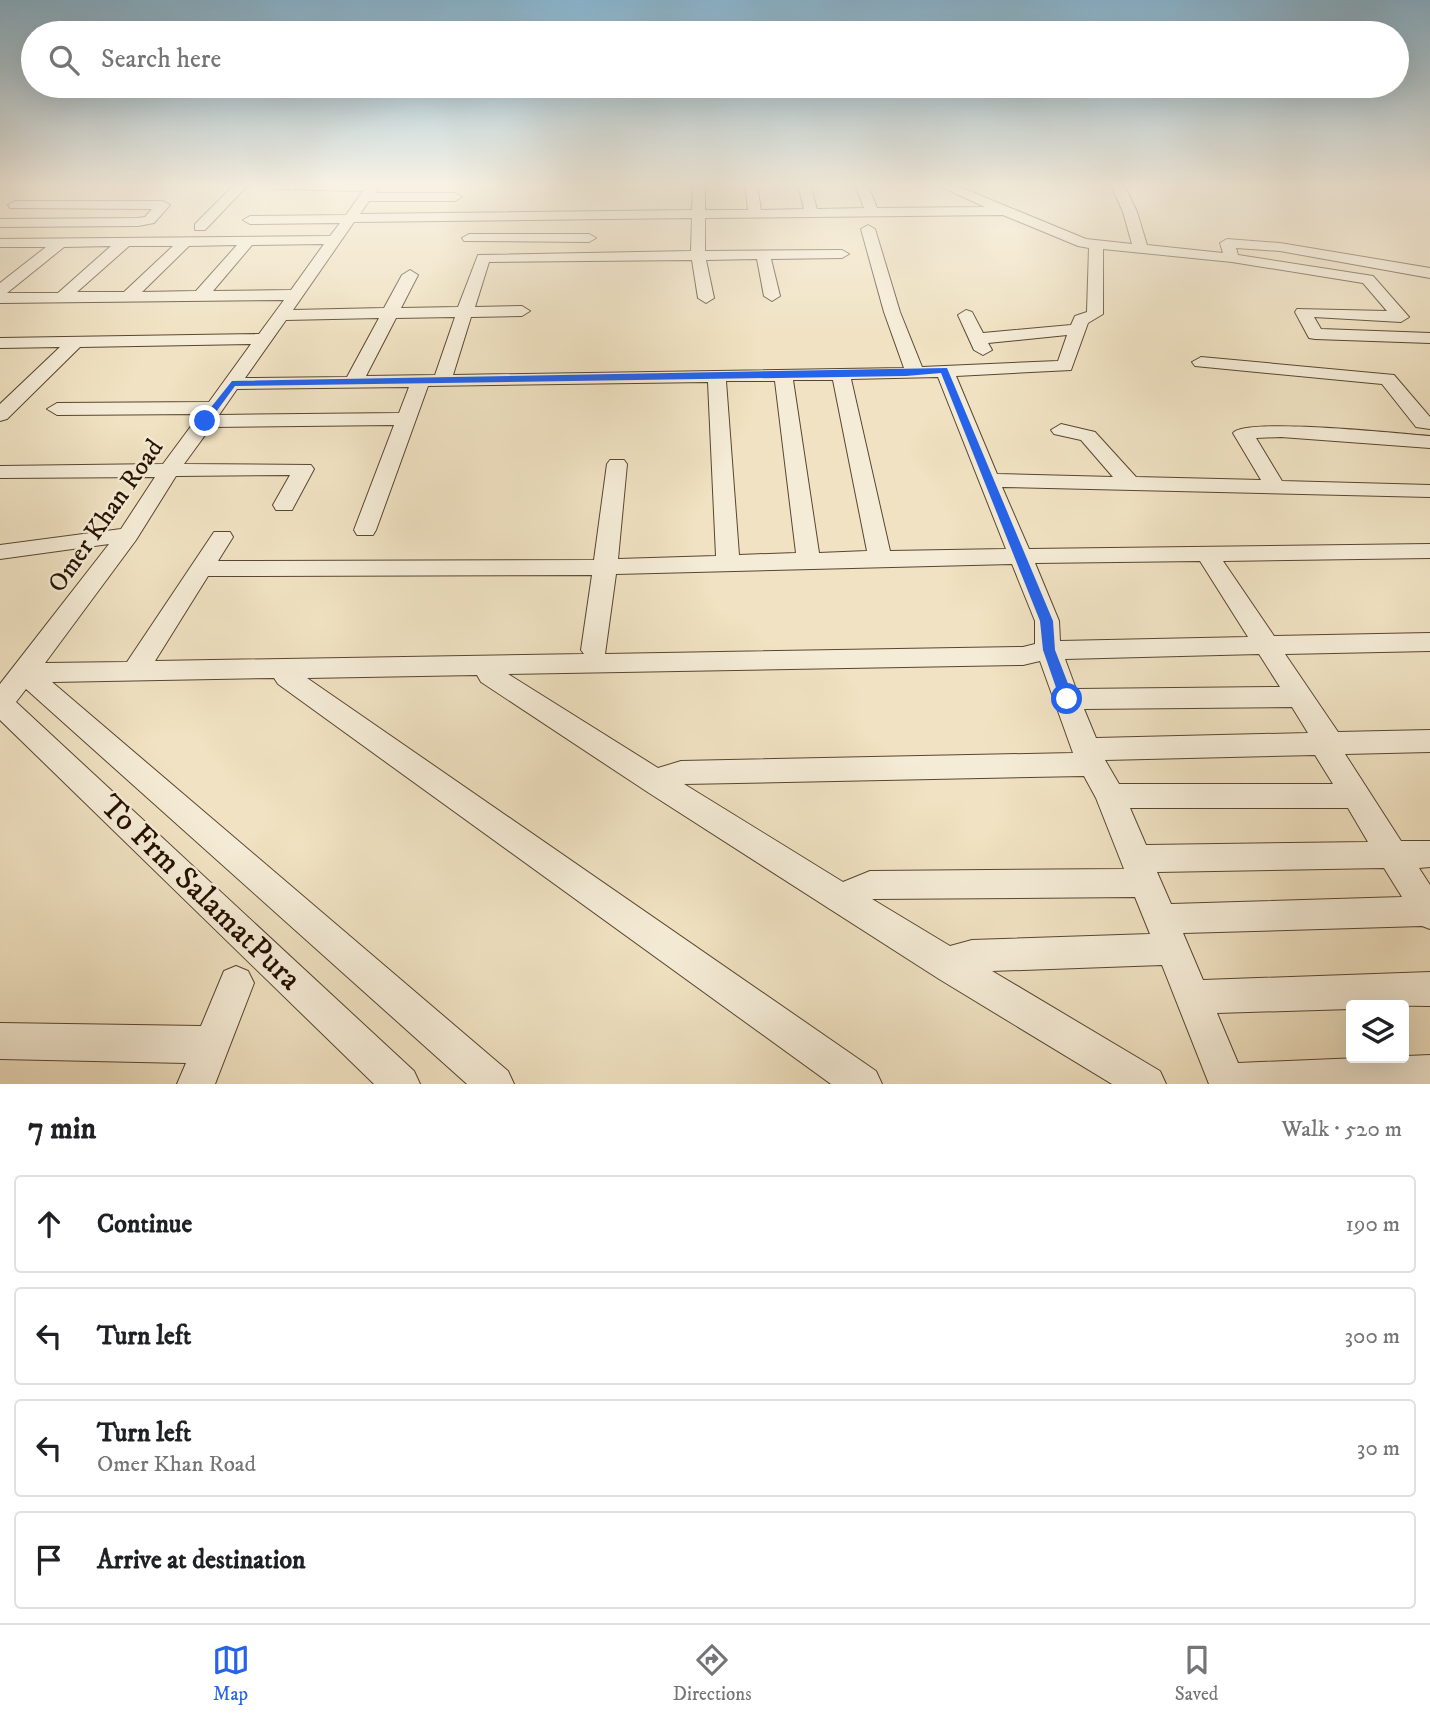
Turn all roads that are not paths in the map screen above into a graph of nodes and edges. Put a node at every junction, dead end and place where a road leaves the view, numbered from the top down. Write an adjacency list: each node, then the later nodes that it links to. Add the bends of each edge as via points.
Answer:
1 (338, 236): 11 (street, Omer Khan Road)
2 (532, 236): 9 (street)
3 (590, 236): 20 (street)
4 (699, 236): 21 (street)
5 (874, 236): 48 (street, via 892,312)
6 (1064, 236): 16 (street)
7 (1137, 236): 17 (street)
8 (469, 238): 9 (street)
9 (493, 238): 22 (street)
10 (249, 240): 11 (street); 12 (street); 29 (street)
11 (335, 240): 27 (street, Omer Khan Road)
12 (186, 241): 14 (street); 28 (street)
13 (61, 242): 14 (street); 15 (street); 26 (street)
14 (125, 242): 31 (street)
15 (1, 244)
16 (1096, 245): 17 (street); 39 (street, via 1095,314 1082,320)
17 (1141, 250): 23 (street)
18 (842, 254): 19 (street)
19 (763, 255): 21 (street); 30 (street)
20 (585, 256): 21 (street); 22 (street)
21 (698, 256): 33 (street)
22 (484, 258): 35 (street)
23 (1232, 258): 24 (street, via 1227,243 1279,247); 40 (street, via 1368,279 1401,317 1303,312 1315,334)
24 (1430, 273)
25 (410, 275): 36 (street)
26 (0, 292)
27 (296, 295): 29 (street); 37 (street, Omer Khan Road)
28 (129, 296): 29 (street); 31 (street)
29 (200, 296)
30 (772, 296)
31 (62, 297): 32 (street)
32 (0, 298)
33 (706, 298)
34 (522, 311): 35 (street)
35 (465, 312): 36 (street); 53 (street)
36 (390, 313): 37 (street); 54 (street)
37 (283, 315): 41 (street, Omer Khan Road)
38 (966, 315): 42 (street)
39 (1078, 330): 42 (street); 46 (street, via 1065,366)
40 (1430, 338)
41 (265, 339): 44 (street); 55 (street, Omer Khan Road)
42 (978, 339): 46 (street)
43 (0, 342): 44 (street)
44 (75, 342): 56 (street)
45 (1201, 362): 60 (street, via 1388,379)
46 (992, 369): 47 (street)
47 (944, 370): 48 (street); 66 (street)
48 (915, 372): 49 (street)
49 (841, 374): 50 (street); 77 (street)
50 (782, 375): 51 (street); 79 (street)
51 (717, 376): 53 (street); 80 (street)
52 (421, 380): 53 (street); 54 (street); 59 (street)
53 (442, 380)
54 (354, 382): 55 (street)
55 (232, 383): 58 (street, Omer Khan Road)
56 (4, 407)
57 (57, 409): 58 (street)
58 (210, 415): 59 (street); 64 (street, Omer Khan Road)
59 (408, 419): 71 (street)
60 (1427, 426)
61 (1062, 430): 67 (street, via 1088,436)
62 (1430, 442): 68 (street, via 1281,431 1243,433)
63 (617, 464): 81 (street)
64 (169, 471): 65 (street); 70 (street, via 304,469); 72 (street, Omer Khan Road)
65 (0, 472)
66 (990, 480): 67 (street); 78 (street)
67 (1129, 482): 68 (street)
68 (1275, 487): 69 (street)
69 (1430, 492)
70 (284, 505)
71 (365, 530)
72 (128, 535): 75 (street); 88 (street, Omer Khan Road)
73 (222, 537): 82 (street)
74 (1430, 551): 76 (street)
75 (0, 552)
76 (1208, 555): 78 (street); 84 (street)
77 (880, 558): 78 (street); 79 (street)
78 (1020, 558): 86 (street, via 1047,621)
79 (808, 561): 80 (street)
80 (728, 563): 81 (street)
81 (605, 567): 82 (street); 85 (street)
82 (202, 569): 87 (street)
83 (1430, 642): 84 (street)
84 (1265, 646): 86 (street); 91 (street)
85 (594, 650): 86 (street, via 1019,643); 87 (street)
86 (1049, 650): 89 (street, via 1023,656); 92 (street)
87 (139, 664): 88 (street); 90 (street)
88 (30, 666): 93 (street, Omer Khan Road); 116 (street)
89 (492, 666): 90 (street); 97 (street, via 490,675)
90 (290, 668): 117 (street, via 287,677)
91 (1298, 697): 92 (street); 95 (street)
92 (1067, 699): 96 (street)
93 (0, 703): 115 (street, To Frm SalamatPura)
94 (1430, 741): 95 (street)
95 (1326, 743): 96 (street); 99 (street)
96 (1090, 756): 97 (street, via 681,773); 98 (street)
97 (659, 785): 103 (street)
98 (1110, 796): 99 (street); 102 (street)
99 (1358, 796): 101 (street)
100 (1430, 854): 101 (street)
101 (1395, 855): 102 (street); 104 (street)
102 (1139, 871): 103 (street, via 870,885 858,889); 105 (street)
103 (847, 901): 106 (street)
104 (1429, 912): 105 (street)
105 (1167, 934): 106 (street, via 972,956 960,958); 109 (street)
106 (951, 967): 118 (street)
107 (236, 983): 111 (street)
108 (1430, 989): 109 (street)
109 (1191, 997): 113 (street)
110 (0, 1041): 111 (street)
111 (212, 1045): 114 (street)
112 (1430, 1074): 113 (street)
113 (1228, 1083)
114 (196, 1084)
115 (401, 1084)
116 (495, 1084)
117 (863, 1084)
118 (1147, 1084)

